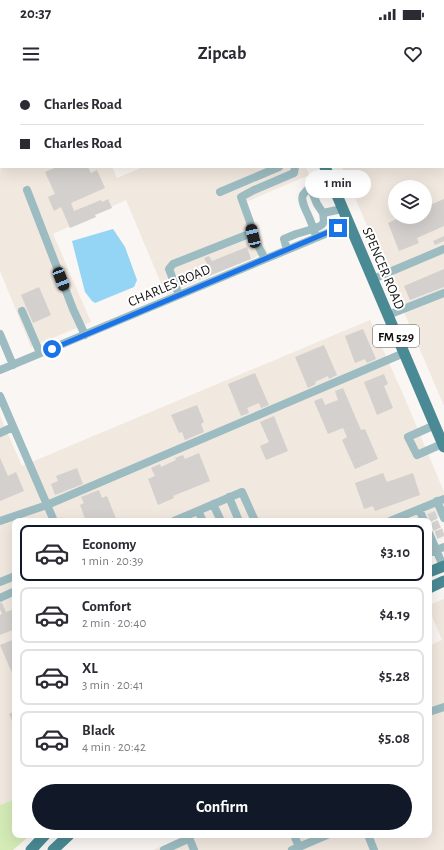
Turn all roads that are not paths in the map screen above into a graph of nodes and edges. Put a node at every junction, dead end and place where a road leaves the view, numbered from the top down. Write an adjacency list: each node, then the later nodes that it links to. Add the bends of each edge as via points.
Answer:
1 (277, 168): 6 (street)
2 (295, 168): 11 (street, via 294,173 241,197)
3 (326, 171): 4 (street); 7 (main road, SPENCER ROAD / FM 529)
4 (310, 187): 8 (street); 10 (street, via 302,195 302,201)
5 (26, 190): 22 (street)
6 (220, 192)
7 (342, 209): 8 (street); 9 (main road, SPENCER ROAD / FM 529)
8 (323, 213): 10 (street, via 323,224)
9 (349, 224): 12 (street, CHARLES ROAD); 16 (main road, SPENCER ROAD / FM 529)
10 (313, 229): 12 (street); 14 (street, via 284,239)
11 (253, 236): 15 (street); 18 (street, via 249,234 173,264 169,269)
12 (318, 237): 14 (street, CHARLES ROAD)
13 (444, 249): 16 (street)
14 (287, 250): 15 (street, CHARLES ROAD)
15 (265, 259): 18 (street, CHARLES ROAD)
16 (372, 280): 20 (main road, SPENCER ROAD / FM 529)
17 (444, 293): 20 (street)
18 (179, 295): 22 (street, CHARLES ROAD)
19 (22, 311): 23 (street)
20 (388, 315): 24 (main road, SPENCER ROAD / FM 529)
21 (0, 334): 25 (street)
22 (85, 335): 23 (street, CHARLES ROAD)
23 (40, 353): 25 (street, CHARLES ROAD)
24 (404, 353): 28 (main road, SPENCER ROAD / FM 529); 35 (street)
25 (13, 365): 26 (street, CHARLES ROAD)
26 (0, 370)
27 (0, 396): 29 (street)
28 (435, 425): 31 (main road, SPENCER ROAD / FM 529); 31 (street, via 408,437 417,455)
29 (13, 427): 30 (street); 35 (street)
30 (0, 432)
31 (443, 445)
32 (229, 497): 34 (street); 42 (street); 43 (street, via 242,492)
33 (441, 500): 36 (street); 46 (street)
34 (213, 504): 37 (street); 41 (street)
35 (47, 505): 38 (street); 47 (street)
36 (419, 509): 44 (street); 45 (street)
37 (198, 510): 39 (street); 40 (street)
38 (53, 518)
39 (183, 518)
40 (202, 518)
41 (220, 518)
42 (239, 518)
43 (253, 518)
44 (397, 518)
45 (424, 518)
46 (442, 518)
47 (0, 521)
48 (432, 536): 49 (street)
49 (436, 550): 50 (street)
50 (443, 566): 51 (main road)
51 (432, 571)
52 (12, 577): 54 (street)
53 (444, 581): 55 (main road)
54 (0, 582)
55 (432, 587)
56 (12, 592): 57 (street)
57 (0, 598)
58 (444, 706): 59 (street)
59 (432, 711)
60 (42, 838): 68 (main road)
61 (66, 838): 69 (main road)
62 (187, 838): 70 (street)
63 (189, 838): 71 (street)
64 (294, 838): 67 (street)
65 (320, 838): 67 (street)
66 (369, 838): 72 (street)
67 (295, 848)
68 (31, 850)
69 (53, 850)
70 (164, 850)
71 (194, 850)
72 (374, 850)

